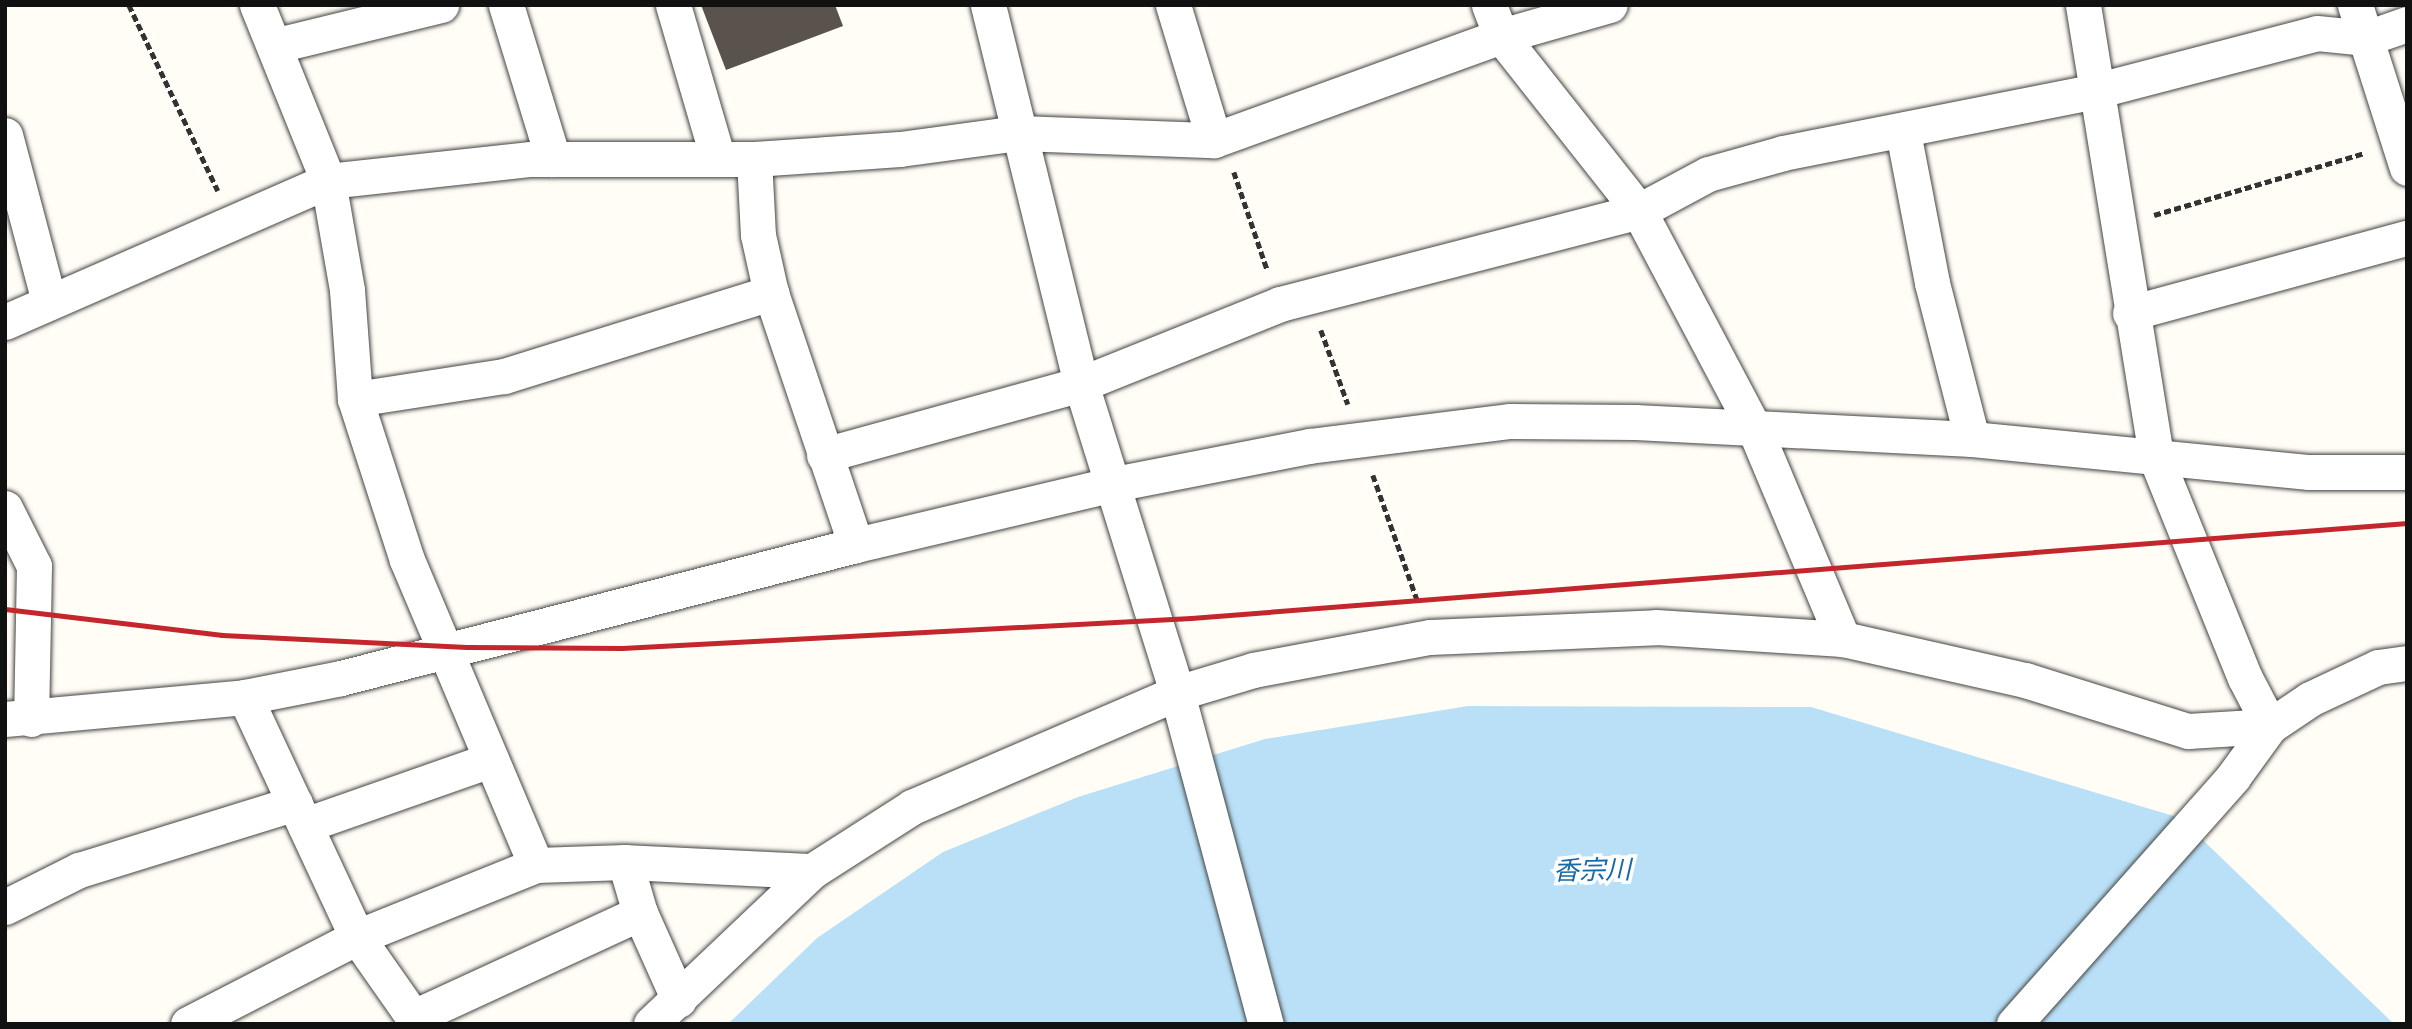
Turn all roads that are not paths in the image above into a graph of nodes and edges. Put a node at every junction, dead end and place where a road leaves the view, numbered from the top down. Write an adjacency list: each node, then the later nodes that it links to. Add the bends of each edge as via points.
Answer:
1 (257, 5): 13 (street)
2 (441, 5): 13 (street)
3 (506, 5): 20 (street)
4 (673, 5): 21 (street)
5 (988, 5): 16 (street)
6 (1610, 5): 10 (street)
7 (2082, 5): 14 (street)
8 (2355, 5): 12 (street)
9 (1174, 6): 18 (street)
10 (1495, 21): 18 (street); 24 (street)
11 (2407, 24): 12 (street)
12 (2367, 38): 14 (street, via 2317,33); 19 (street)
13 (277, 45): 23 (street)
14 (2095, 91): 15 (street); 28 (street)
15 (1903, 132): 24 (street, via 1783,153 1708,174); 33 (street, via 1932,283)
16 (1019, 133): 18 (street); 22 (street, via 900,149); 30 (street)
17 (5, 135): 27 (street)
18 (1218, 139)
19 (2403, 155)
20 (553, 159): 21 (street); 23 (street)
21 (718, 159): 22 (street)
22 (754, 159): 26 (street, via 758,234)
23 (328, 181): 27 (street); 31 (street, via 347,290)
24 (1639, 211): 30 (street, via 1280,304); 32 (street)
25 (2407, 238): 28 (street)
26 (771, 293): 31 (street, via 504,376); 34 (street)
27 (50, 302): 29 (street)
28 (2130, 313): 35 (street)
29 (5, 322)
30 (1081, 384): 34 (street); 37 (street)
31 (355, 399): 41 (street, via 407,560)
32 (1755, 430): 33 (street); 37 (street, via 1635,422 1510,421 1309,446); 40 (street)
33 (1972, 439): 35 (street)
34 (824, 455): 39 (street)
35 (2155, 458): 36 (street, via 2309,472); 46 (street, via 2245,678)
36 (2407, 472)
37 (1114, 484): 39 (street); 43 (street)
38 (5, 508): 45 (street, via 34,566)
39 (856, 545): 41 (street)
40 (1843, 639): 43 (street, via 1656,626 1430,637 1253,670); 46 (street, via 2025,680 2188,731)
41 (445, 650): 44 (street); 47 (street)
42 (2407, 663): 46 (street, via 2378,667 2310,699)
43 (1177, 693): 51 (street, via 912,807); 59 (street)
44 (245, 697): 45 (street); 48 (street)
45 (18, 719)
46 (2270, 726): 60 (street, via 2233,777)
47 (491, 760): 48 (street); 50 (street)
48 (300, 814): 52 (street, via 79,870); 54 (street)
49 (625, 862): 50 (street); 51 (street); 53 (street)
50 (536, 865): 54 (street)
51 (812, 871): 55 (street)
52 (5, 907)
53 (640, 914): 55 (street); 56 (street)
54 (357, 937): 56 (street); 57 (street)
55 (679, 1000): 58 (street)
56 (416, 1021)
57 (188, 1024)
58 (651, 1024)
59 (1266, 1024)
60 (2014, 1024)

